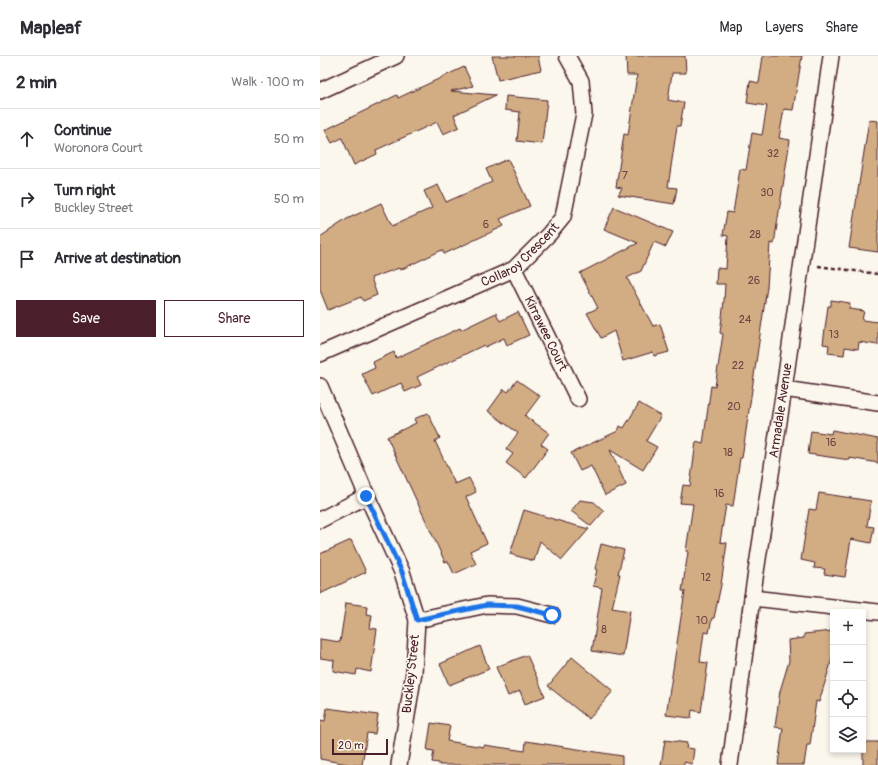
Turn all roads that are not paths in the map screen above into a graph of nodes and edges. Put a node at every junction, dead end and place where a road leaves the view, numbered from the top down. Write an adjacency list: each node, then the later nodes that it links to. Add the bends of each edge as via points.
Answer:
1 (396, 56): 4 (street)
2 (567, 56): 5 (street, Collaroy Crescent, via 581,81 584,114 564,217)
3 (831, 56): 8 (street, Armadale Avenue)
4 (320, 90)
5 (514, 269): 6 (street, Collaroy Crescent); 9 (street, Kirrawee Court)
6 (320, 354)
7 (320, 386): 11 (street, Buckley Street)
8 (784, 390): 10 (street); 13 (street, Armadale Avenue)
9 (578, 399)
10 (878, 403)
11 (366, 496): 12 (street); 16 (street, Buckley Street, via 402,572)
12 (320, 520)
13 (752, 598): 14 (street); 18 (street, Armadale Avenue)
14 (878, 612)
15 (552, 615): 16 (street, via 517,606 487,605)
16 (417, 620): 17 (street, Buckley Street, via 414,672)
17 (400, 765)
18 (730, 765)

